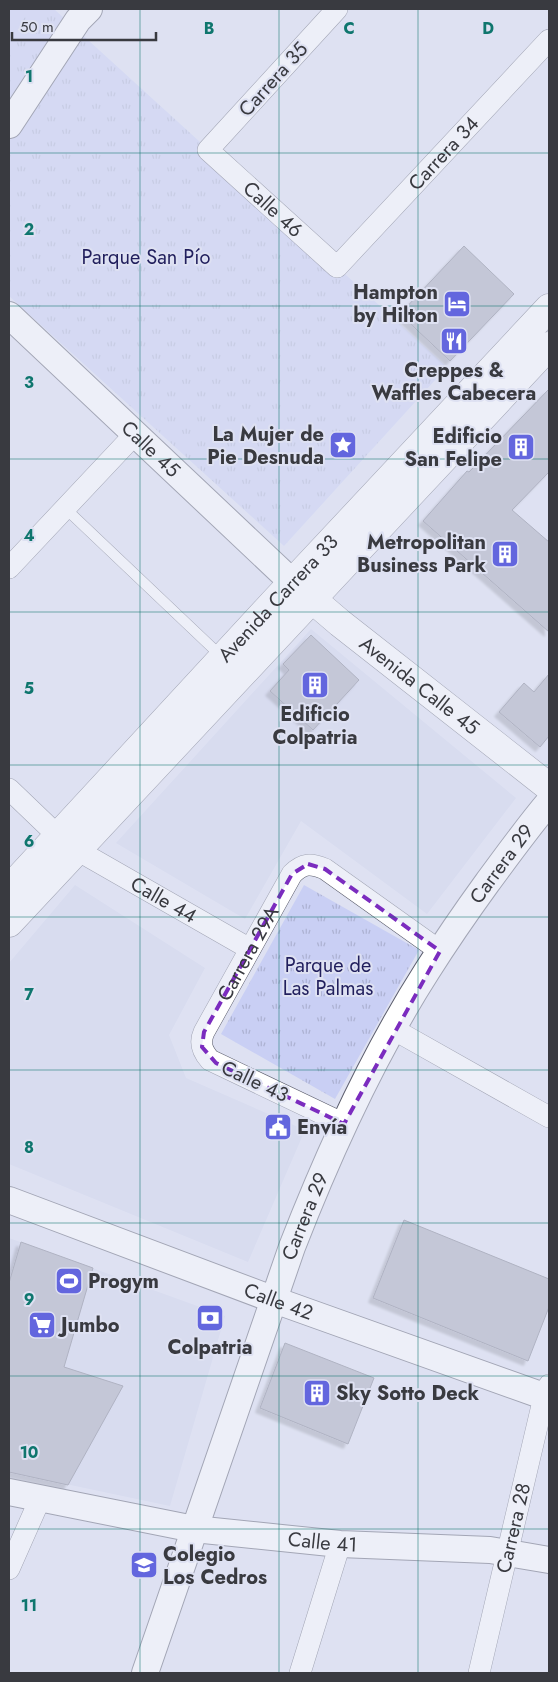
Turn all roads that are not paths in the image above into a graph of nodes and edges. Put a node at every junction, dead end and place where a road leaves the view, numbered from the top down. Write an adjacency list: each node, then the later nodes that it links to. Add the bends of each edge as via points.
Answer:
1 (337, 9): 5 (street, Carrera 35)
2 (77, 13): 4 (street)
3 (549, 40): 6 (street, Carrera 34)
4 (9, 125)
5 (208, 150): 6 (street, Calle 46)
6 (337, 267)
7 (549, 308): 13 (main road, Avenida Carrera 33)
8 (9, 315): 10 (street, Calle 45)
9 (549, 346): 13 (main road, Avenida Carrera 33)
10 (135, 434): 11 (street); 13 (street, Calle 45)
11 (65, 508): 12 (street); 14 (lane)
12 (9, 568)
13 (302, 591): 14 (main road, Avenida Carrera 33); 15 (main road, Avenida Calle 45); 18 (main road, Avenida Carrera 33)
14 (223, 658): 18 (main road, Avenida Carrera 33)
15 (549, 787)
16 (9, 790): 18 (street, Calle 44)
17 (549, 802): 22 (street, Carrera 29)
18 (68, 843): 19 (main road, Avenida Carrera 33); 20 (main road, Avenida Carrera 33); 21 (street, Calle 44)
19 (9, 890)
20 (9, 923)
21 (250, 950): 22 (street, Carrera 29A, via 292,874 308,864 325,869); 24 (street, Carrera 29A)
22 (440, 951): 23 (street, Carrera 29)
23 (393, 1029): 25 (street); 26 (street, Carrera 29)
24 (201, 1043): 26 (street, Calle 43, via 203,1052 216,1063)
25 (549, 1117)
26 (344, 1124): 28 (street, Carrera 29, via 292,1247)
27 (9, 1200): 28 (street, Calle 42)
28 (275, 1300): 29 (street, Calle 42); 32 (street, Carrera 29)
29 (548, 1393): 34 (street, Carrera 28)
30 (9, 1492): 31 (street, Calle 41)
31 (40, 1499): 32 (street, Calle 41); 36 (street)
32 (194, 1529): 33 (street, Calle 41); 37 (street, Carrera 29)
33 (340, 1544): 34 (street, Calle 41, via 490,1550); 38 (street)
34 (507, 1554): 35 (street, Calle 41); 39 (street, Carrera 28)
35 (549, 1560)
36 (9, 1569)
37 (145, 1673)
38 (300, 1673)
39 (479, 1673)

